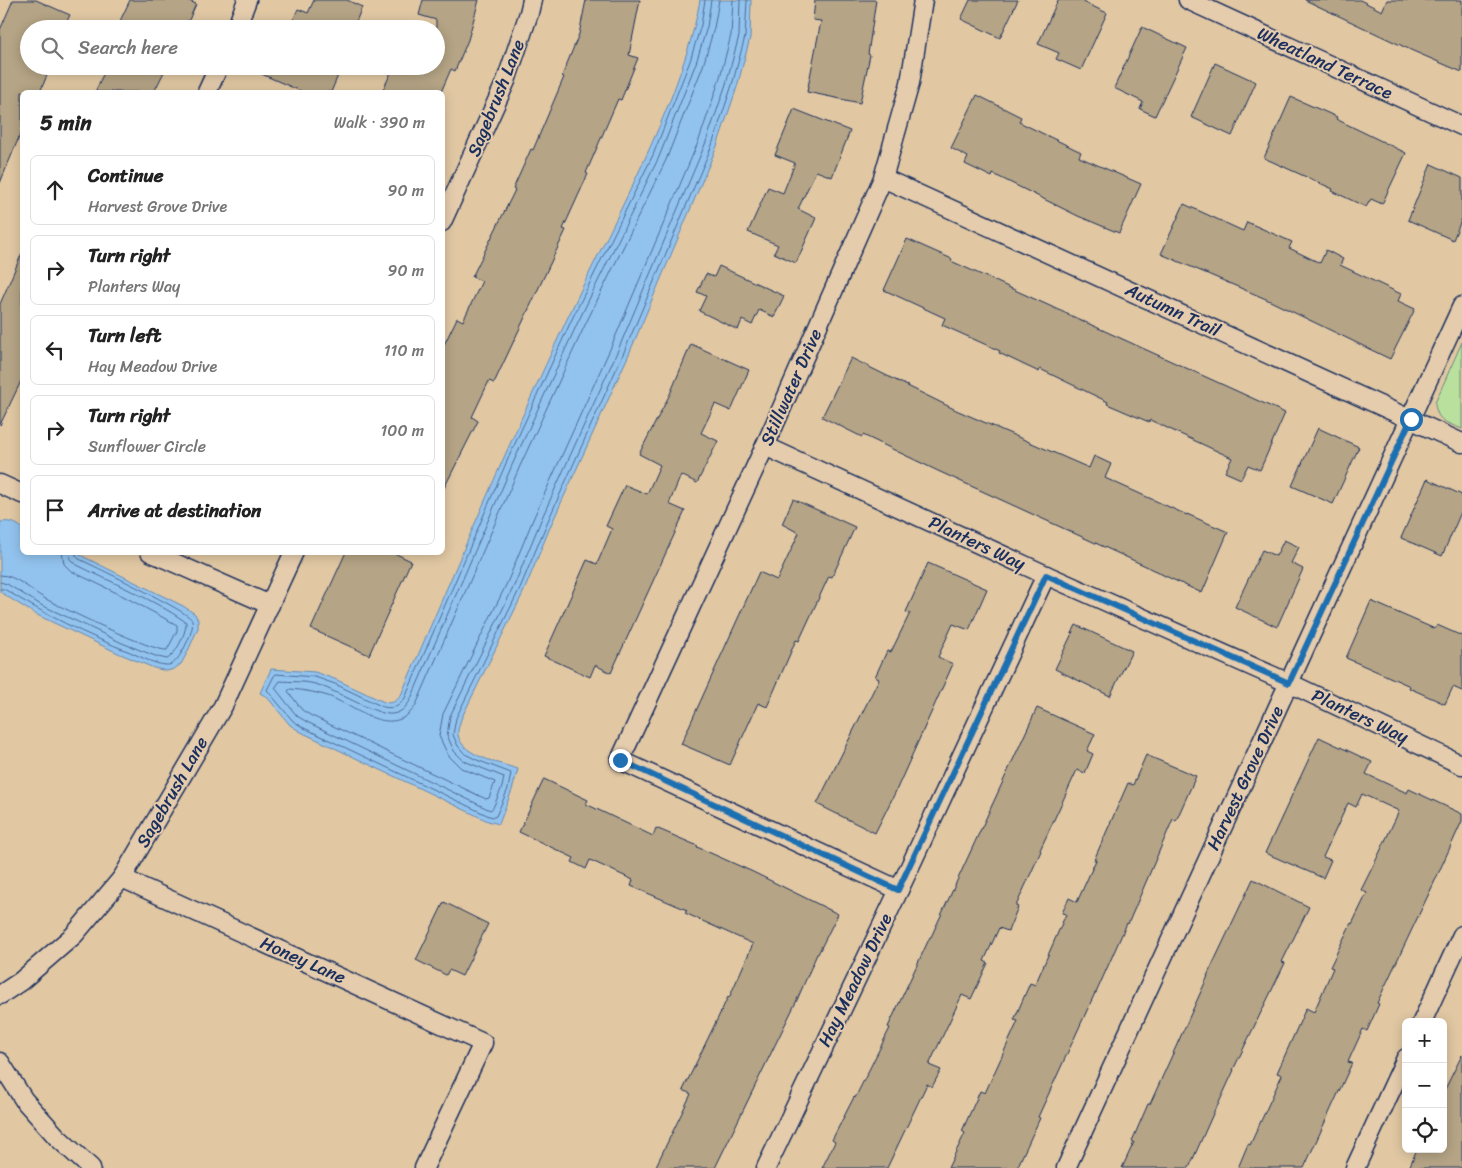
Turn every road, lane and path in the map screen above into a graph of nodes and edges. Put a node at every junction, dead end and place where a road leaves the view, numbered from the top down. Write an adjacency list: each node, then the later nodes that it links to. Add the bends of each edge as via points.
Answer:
1 (247, 0): 5 (street)
2 (532, 0): 10 (street, Sagebrush Lane, via 506,80)
3 (923, 0): 9 (street, Stillwater Drive, via 910,83)
4 (1188, 0): 8 (street, Wheatland Terrace)
5 (239, 20)
6 (215, 75): 7 (street)
7 (208, 90)
8 (1462, 126)
9 (883, 178): 12 (street, Autumn Trail); 14 (street, Stillwater Drive)
10 (445, 215)
11 (1462, 306): 12 (street, Harvest Grove Drive)
12 (1411, 419): 13 (street, Autumn Trail); 21 (street, Harvest Grove Drive)
13 (1462, 443)
14 (765, 446): 19 (street, Planters Way); 24 (street, Stillwater Drive, via 620,760)
15 (0, 484): 16 (street)
16 (20, 493)
17 (157, 555): 20 (street)
18 (293, 555): 20 (street, Sagebrush Lane)
19 (1046, 575): 21 (street, Planters Way); 24 (street, Hay Meadow Drive)
20 (270, 605): 23 (street, Sagebrush Lane, via 223,706)
21 (1289, 683): 22 (street, Planters Way); 33 (street, Harvest Grove Drive)
22 (1462, 765)
23 (122, 878): 26 (street, Sagebrush Lane, via 74,935); 31 (street, Honey Lane, via 484,1043)
24 (898, 890): 32 (street, Hay Meadow Drive)
25 (1462, 935): 27 (street)
26 (0, 995)
27 (1424, 1018)
28 (0, 1062): 30 (street, via 24,1100 57,1138)
29 (1404, 1063): 34 (street)
30 (91, 1168)
31 (424, 1168)
32 (766, 1168)
33 (1066, 1168)
34 (1355, 1168)

